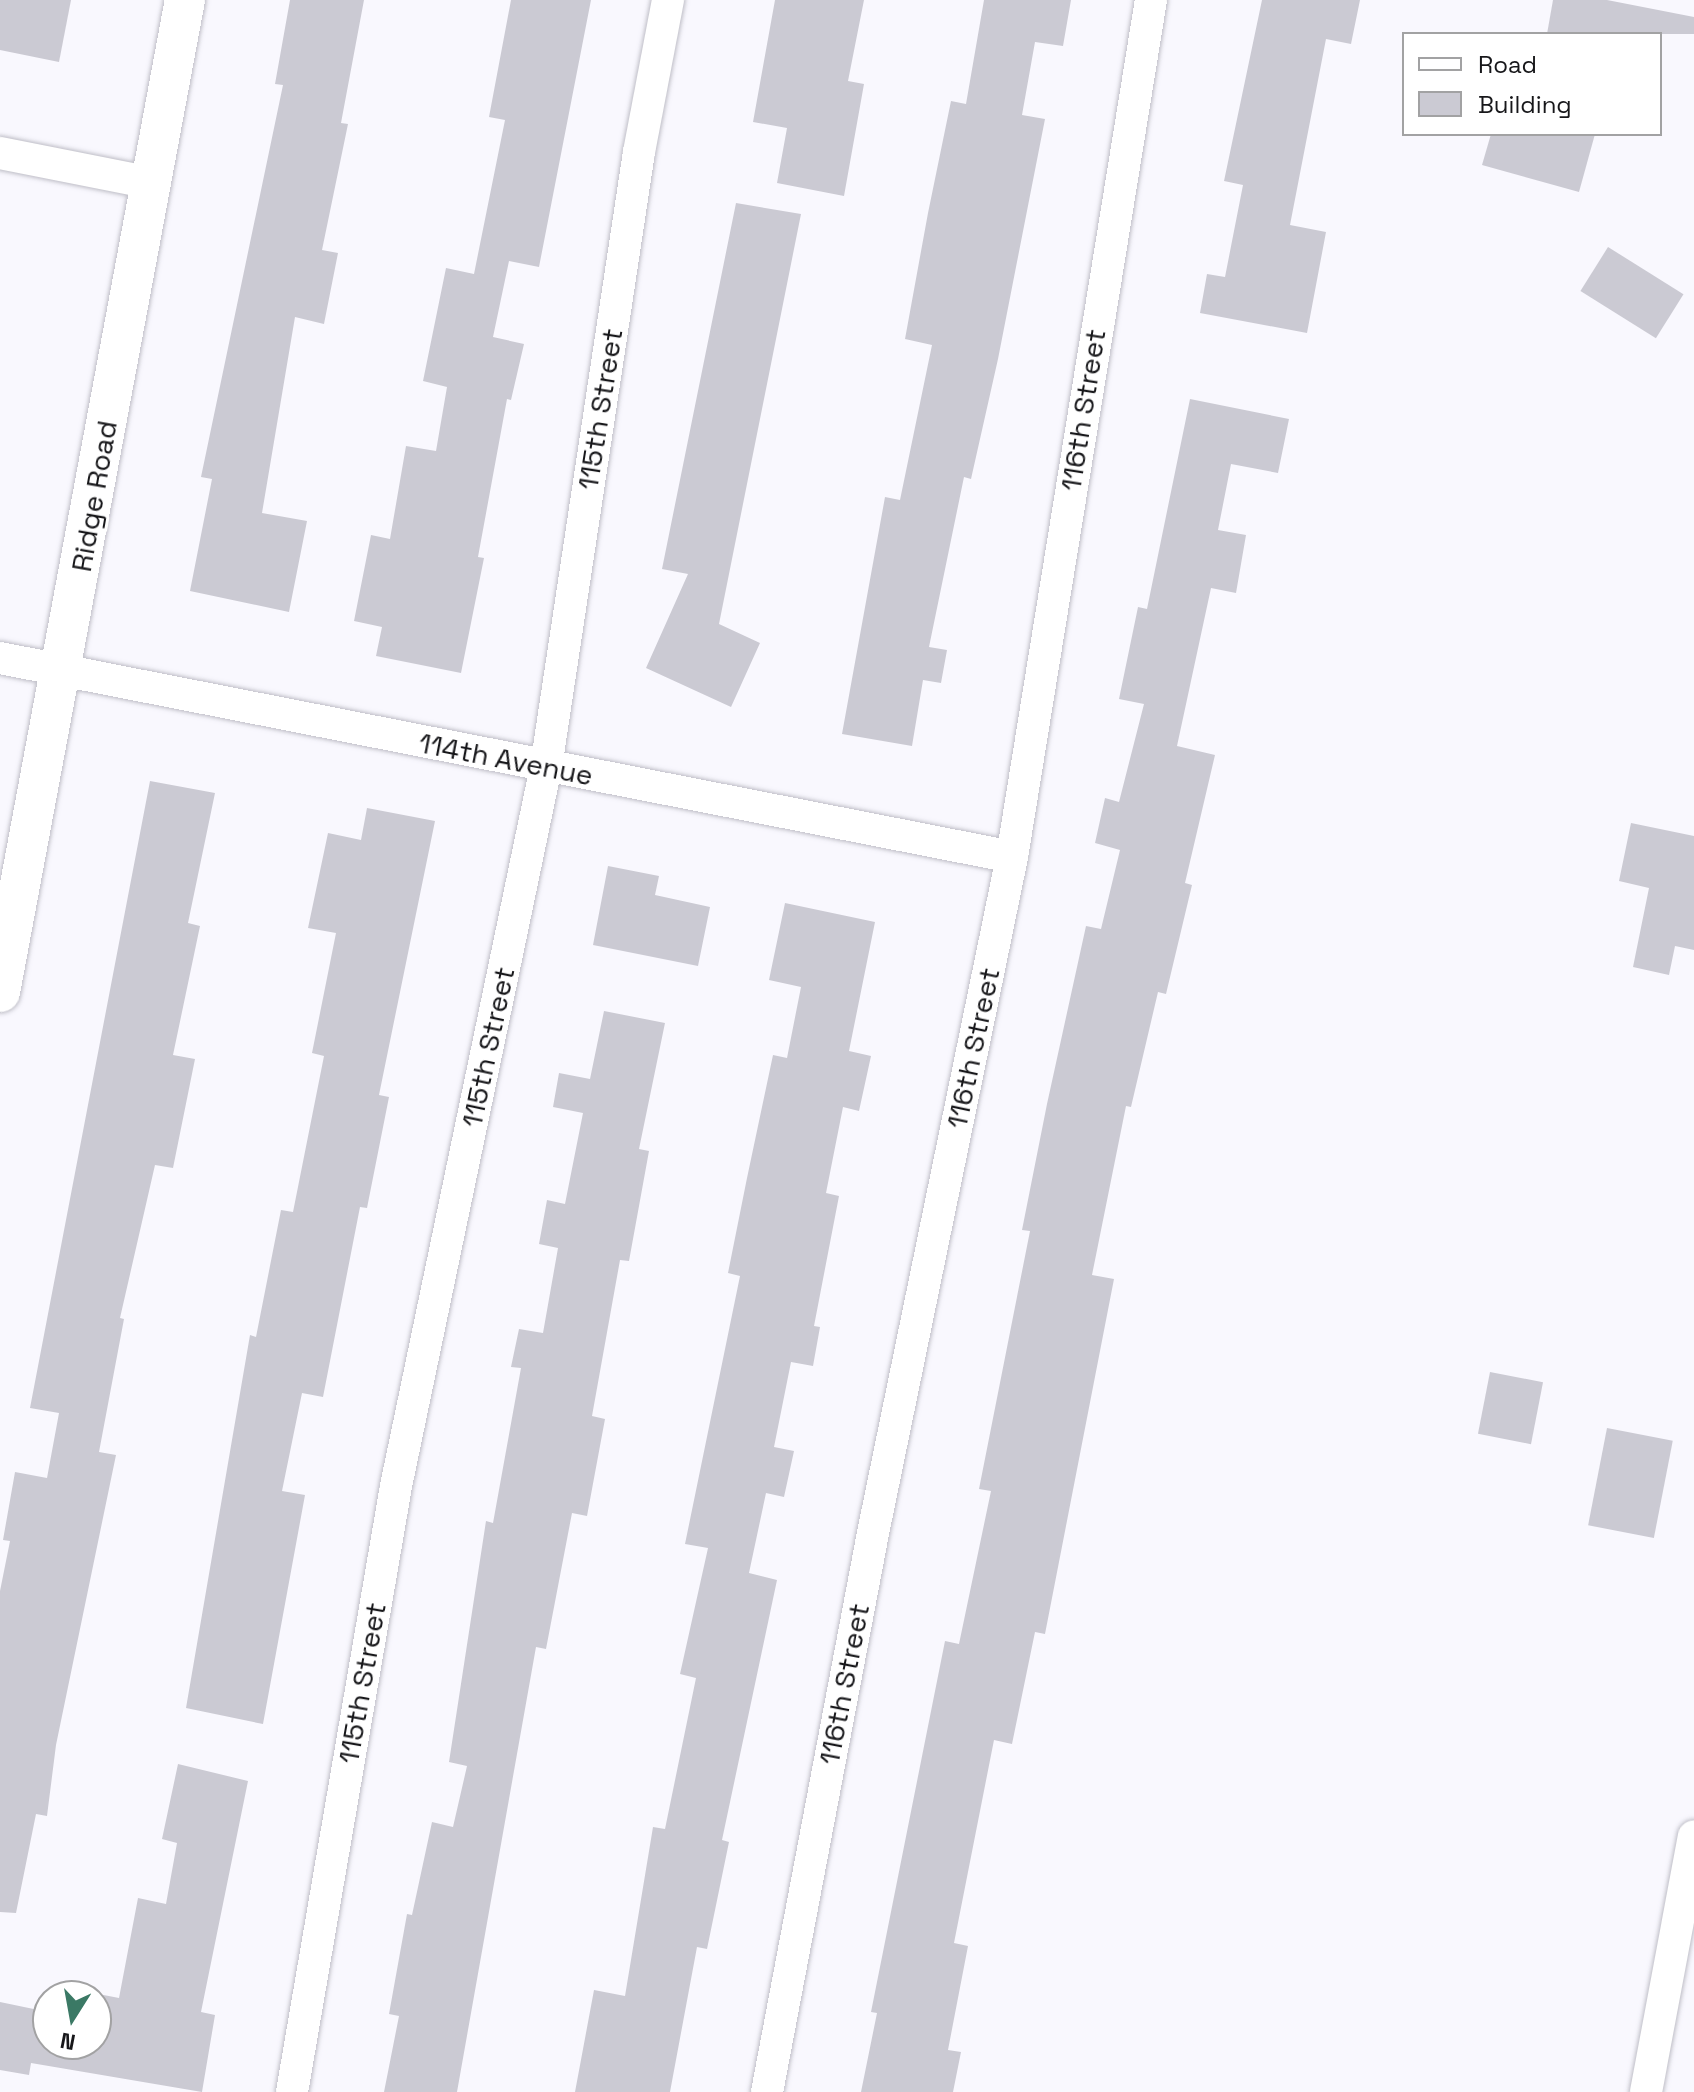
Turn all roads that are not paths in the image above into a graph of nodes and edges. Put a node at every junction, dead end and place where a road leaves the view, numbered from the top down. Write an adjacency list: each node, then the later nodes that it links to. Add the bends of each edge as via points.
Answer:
1 (185, 0): 5 (street, Ridge Road)
2 (668, 0): 8 (street, 115th Street, via 639,152)
3 (1151, 0): 9 (street, 116th Street)
4 (0, 153): 5 (street)
5 (151, 183): 7 (street, Ridge Road)
6 (0, 658): 7 (street, 114th Avenue)
7 (62, 670): 8 (street, 114th Avenue); 10 (street, Ridge Road)
8 (546, 767): 9 (street, 114th Avenue); 12 (street, 115th Street, via 396,1486)
9 (1012, 857): 13 (street, 116th Street, via 873,1533)
10 (0, 992)
11 (1694, 1836): 14 (street)
12 (292, 2092)
13 (767, 2092)
14 (1646, 2092)

